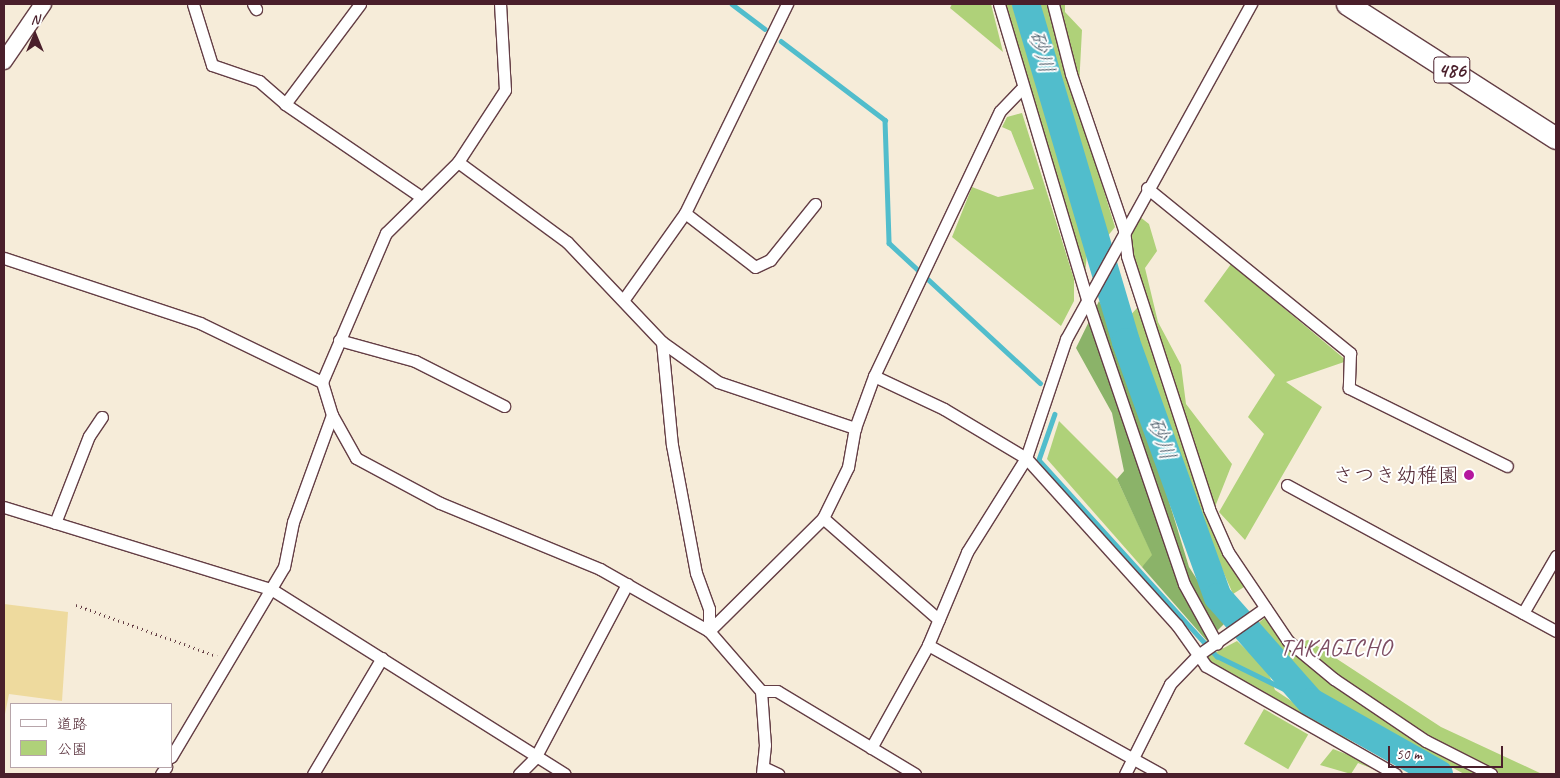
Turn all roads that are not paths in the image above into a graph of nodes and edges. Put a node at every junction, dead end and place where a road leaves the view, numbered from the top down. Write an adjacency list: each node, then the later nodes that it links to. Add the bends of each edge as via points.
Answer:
1 (43, 4): 10 (street)
2 (193, 4): 12 (street, via 212,66 259,81)
3 (360, 4): 12 (street)
4 (500, 4): 14 (street, via 505,90)
5 (787, 4): 18 (street)
6 (998, 4): 11 (street)
7 (1053, 4): 19 (street, via 1071,74)
8 (1251, 4): 15 (street)
9 (1347, 4): 13 (highway, 486)
10 (4, 61)
11 (1021, 89): 22 (street); 25 (street, via 1000,111)
12 (285, 104): 16 (street)
13 (1556, 138)
14 (458, 162): 16 (street); 21 (street, via 566,242)
15 (1147, 188): 19 (street); 32 (street, via 1350,353 1349,388)
16 (420, 196): 23 (street, via 386,233)
17 (815, 204): 18 (street, via 770,260 755,267)
18 (685, 213): 21 (street)
19 (1124, 230): 22 (street); 40 (street, via 1127,256 1209,509 1228,552)
20 (4, 258): 26 (street, via 200,323)
21 (624, 299): 24 (street)
22 (1087, 299): 31 (street, via 1066,339); 45 (street, via 1184,584)
23 (339, 340): 26 (street); 27 (street, via 415,361)
24 (662, 342): 30 (street, via 718,382); 43 (street, via 672,445 696,573 708,609)
25 (874, 376): 30 (street); 31 (street, via 944,409)
26 (322, 382): 28 (street)
27 (504, 406)
28 (332, 414): 38 (street, via 356,458 440,503); 39 (street, via 293,522 284,567)
29 (102, 417): 36 (street, via 89,436)
30 (855, 428): 35 (street, via 848,467)
31 (1026, 458): 42 (street, via 967,552); 47 (street)
32 (1507, 466)
33 (1287, 485): 41 (street)
34 (4, 507): 36 (street)
35 (823, 518): 42 (street); 43 (street)
36 (55, 522): 39 (street)
37 (1556, 556): 41 (street)
38 (627, 584): 43 (street); 52 (street)
39 (271, 589): 48 (street); 51 (street)
40 (1266, 608): 45 (street); 63 (street, via 1288,641 1334,679 1426,741)
41 (1523, 613): 44 (street)
42 (938, 620): 46 (street)
43 (709, 631): 49 (street)
44 (1556, 632)
45 (1217, 644): 47 (street)
46 (928, 645): 50 (street); 53 (street)
47 (1198, 655): 53 (street, via 1170,684); 62 (street, via 1206,666)
48 (382, 658): 52 (street); 55 (street)
49 (761, 691): 50 (street, via 777,691); 54 (street)
50 (871, 748): 59 (street)
51 (172, 756)
52 (535, 758): 56 (street); 57 (street)
53 (1132, 760): 60 (street); 61 (street)
54 (762, 771): 58 (street)
55 (313, 774)
56 (518, 774)
57 (565, 774)
58 (778, 774)
59 (916, 774)
60 (1125, 774)
61 (1161, 774)
62 (1395, 774)
63 (1491, 774)

